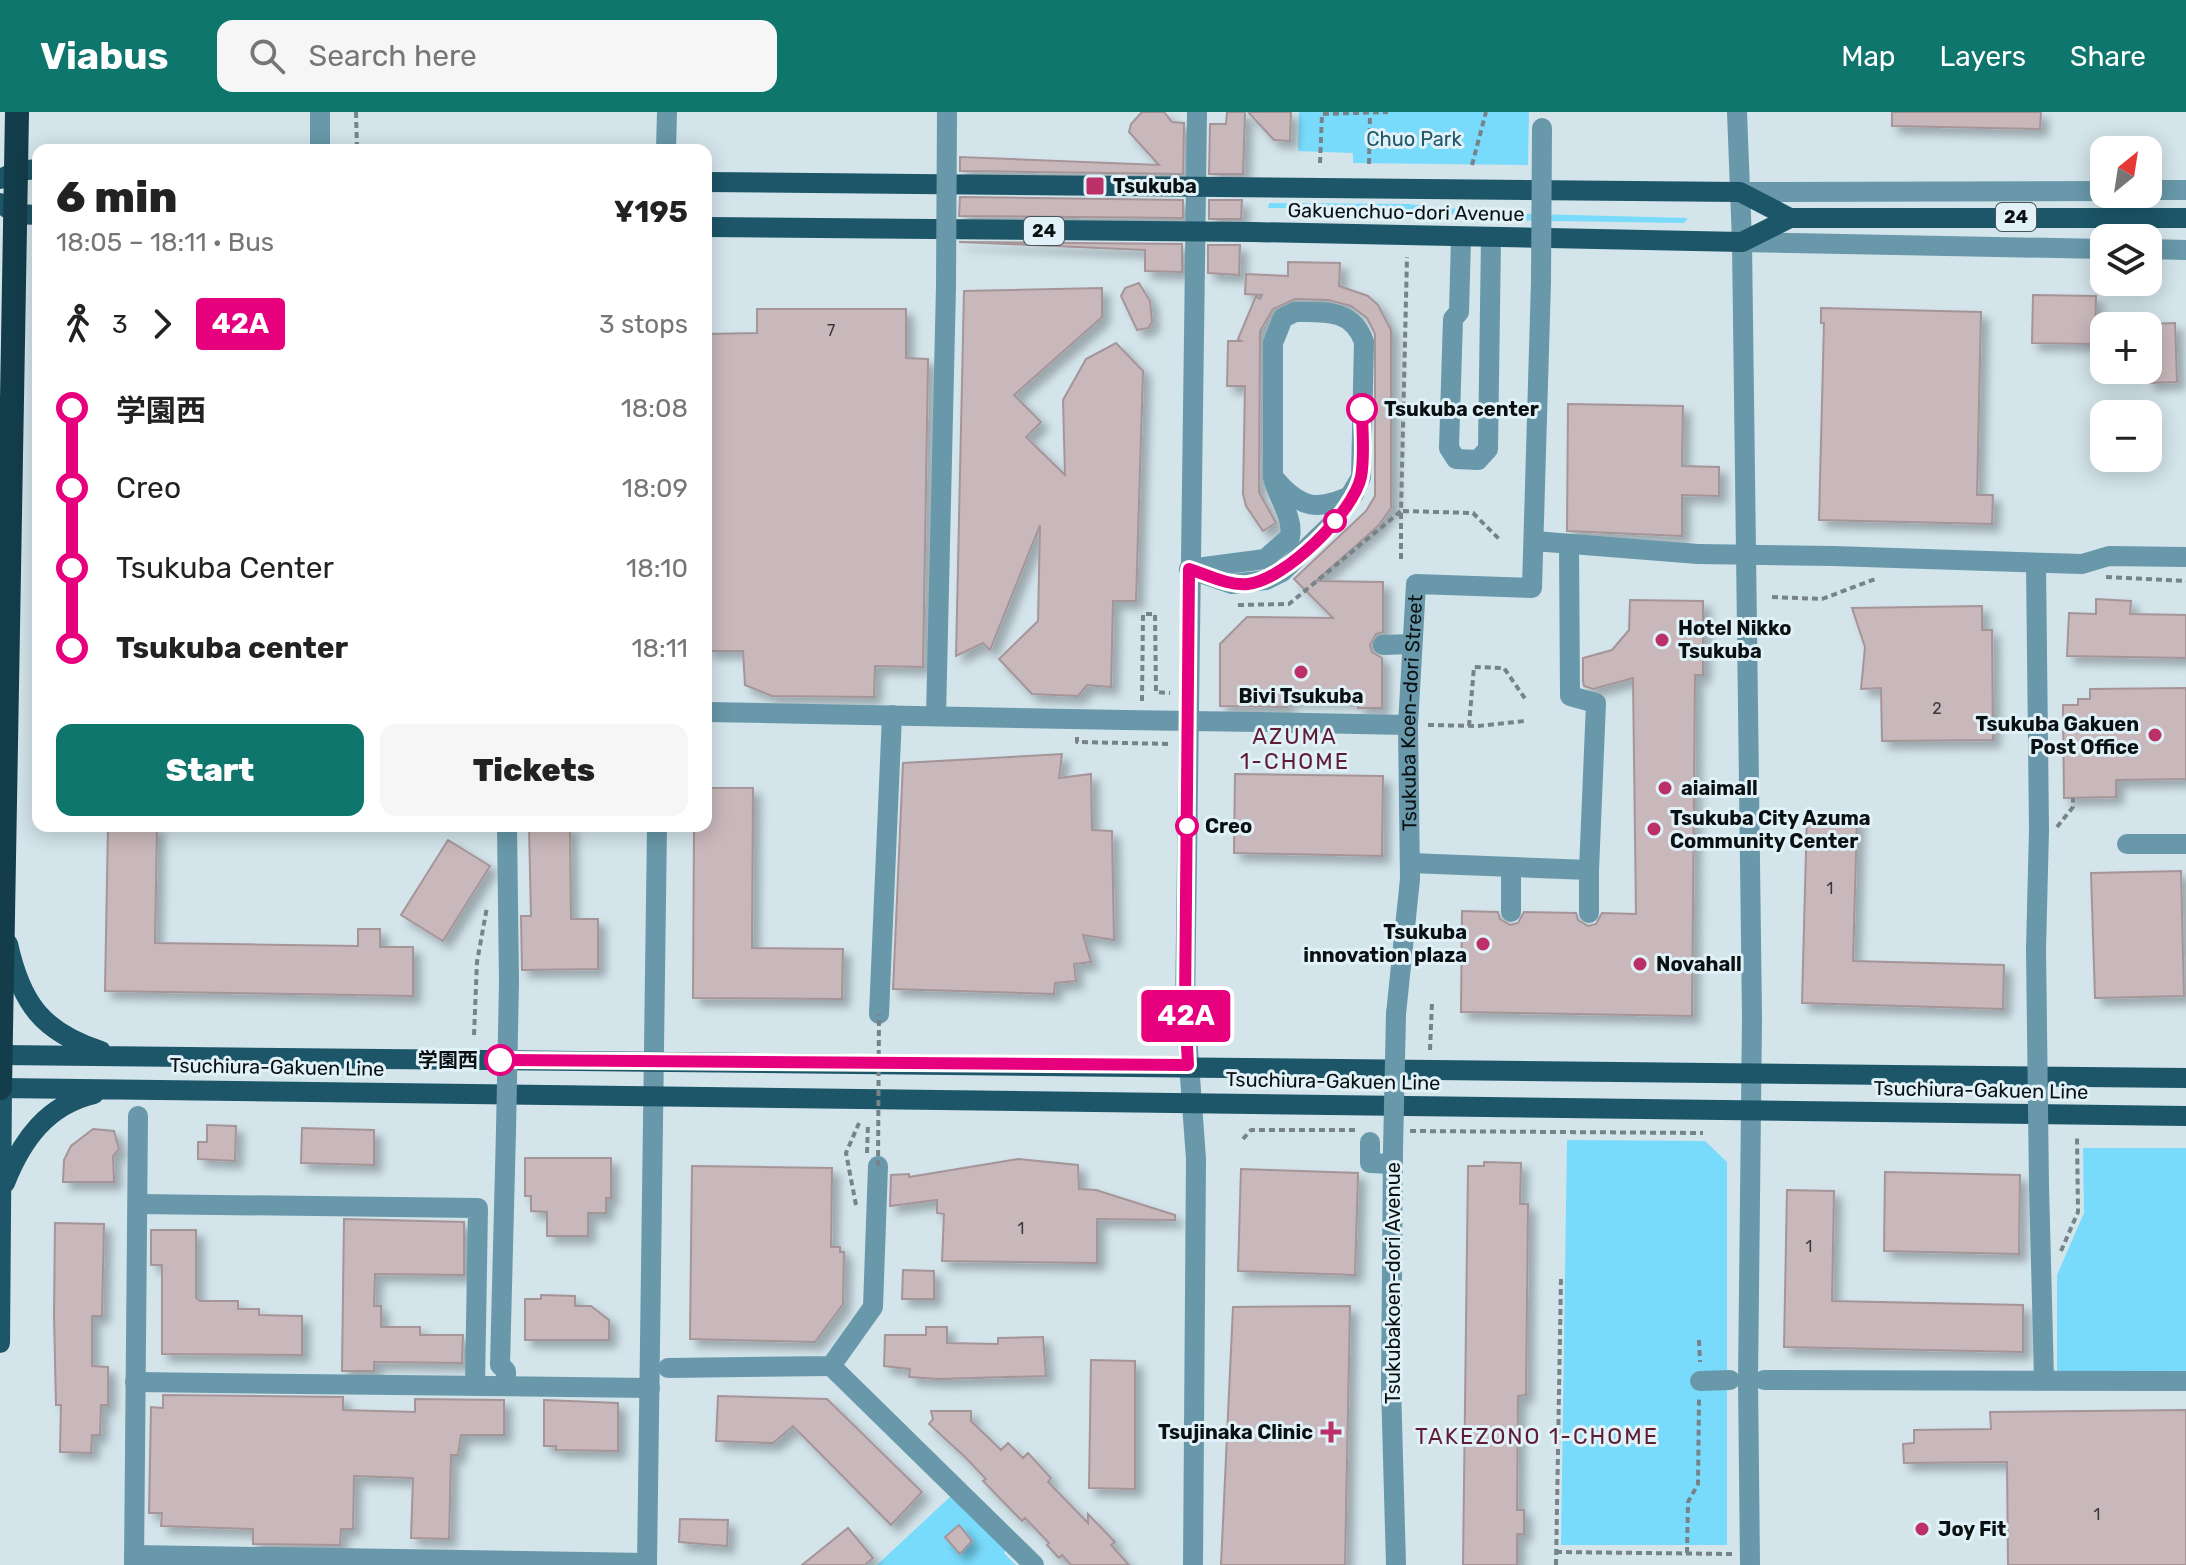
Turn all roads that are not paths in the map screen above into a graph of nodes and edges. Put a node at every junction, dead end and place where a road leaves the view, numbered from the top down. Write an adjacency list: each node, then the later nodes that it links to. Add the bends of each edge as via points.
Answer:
1 (17, 112): 10 (highway)
2 (667, 112): 9 (street)
3 (947, 112): 41 (street, bridge)
4 (1197, 112): 12 (street)
5 (1737, 112): 16 (street)
6 (320, 115): 8 (street)
7 (1542, 120): 32 (street, Tsukuba Koen-dori Street, bridge)
8 (320, 144)
9 (666, 144)
10 (18, 173): 17 (highway)
11 (712, 182): 12 (main road, Gakuenchuo-dori Avenue / 24)
12 (1196, 184): 16 (main road, Gakuenchuo-dori Avenue / 24); 21 (street)
13 (2162, 190): 14 (street)
14 (2186, 190)
15 (2090, 191): 16 (street, Gakuenchuo-dori Avenue)
16 (1740, 192): 18 (main road, 24); 24 (street)
17 (18, 211): 52 (highway)
18 (1790, 218): 19 (main road, 24); 24 (main road, 24)
19 (2186, 218)
20 (712, 227): 21 (main road, Gakuenchuo-dori Avenue / 24)
21 (1195, 232): 22 (main road, Gakuenchuo-dori Avenue / 24); 36 (street)
22 (1461, 238): 23 (main road, Gakuenchuo-dori Avenue / 24); 28 (street)
23 (1491, 238): 24 (main road, Gakuenchuo-dori Avenue / 24); 29 (street)
24 (1742, 242): 25 (street, Gakuenchuo-dori Avenue); 58 (street)
25 (2090, 249)
26 (2162, 249): 27 (street)
27 (2186, 250)
28 (1459, 312): 29 (street); 29 (street, via 1453,319 1449,448 1456,459 1478,460 1488,449)
29 (1488, 312)
30 (1273, 477): 31 (street, via 1291,498 1308,504 1331,506); 31 (street, via 1276,329 1295,312 1336,313 1349,317 1364,342 1361,477); 36 (street, via 1291,529 1277,552 1265,559)
31 (1354, 494): 36 (street, via 1335,521 1282,572 1266,580 1232,584)
32 (1534, 541): 33 (street); 37 (street, Tsukuba Koen-dori Street, via 1532,588 1416,584)
33 (1569, 544): 35 (street, bridge, via 1698,554); 49 (street, via 1574,667 1570,696 1596,703)
34 (2186, 557): 35 (street, via 2109,556 2082,564)
35 (2036, 564): 75 (street, bridge)
36 (1189, 569): 57 (street)
37 (1412, 644): 38 (street); 42 (street, Tsukuba Koen-dori Street)
38 (1383, 645)
39 (714, 712): 40 (street)
40 (892, 715): 41 (street); 53 (street)
41 (936, 716): 42 (street, bridge)
42 (1408, 725): 47 (street, Tsukuba Koen-dori Street)
43 (507, 832): 82 (street, bridge, via 500,1365 506,1371)
44 (657, 832): 56 (street)
45 (2127, 844): 46 (street)
46 (2186, 844)
47 (1410, 863): 48 (street); 68 (street, Tsukubakoen-dori Avenue, bridge, via 1396,1014)
48 (1511, 867): 49 (street); 50 (street)
49 (1589, 870): 51 (street)
50 (1511, 912)
51 (1589, 913)
52 (4, 928): 54 (highway); 55 (main road, via 15,975 39,1017 69,1038)
53 (879, 1014)
54 (1, 1055): 55 (main road, Tsuchiura-Gakuen Line); 60 (highway)
55 (116, 1056): 56 (main road, Tsuchiura-Gakuen Line)
56 (654, 1061): 57 (main road, Tsuchiura-Gakuen Line); 62 (street)
57 (1188, 1065): 58 (main road, Tsuchiura-Gakuen Line); 63 (street)
58 (1751, 1073): 59 (main road, Tsuchiura-Gakuen Line); 64 (street)
59 (2186, 1078)
60 (1, 1088): 61 (main road, Tsuchiura-Gakuen Line); 70 (main road)
61 (116, 1089): 62 (main road, Tsuchiura-Gakuen Line); 70 (main road, via 77,1098 46,1118 23,1146)
62 (653, 1098): 63 (main road, Tsuchiura-Gakuen Line); 83 (street)
63 (1191, 1103): 64 (main road, Tsuchiura-Gakuen Line); 87 (street, via 1196,1159)
64 (1750, 1111): 66 (main road, Tsuchiura-Gakuen Line); 89 (street)
65 (138, 1116): 71 (street)
66 (2186, 1116)
67 (1365, 1136): 68 (street, via 1370,1163)
68 (1393, 1157): 88 (street, Tsukubakoen-dori Avenue)
69 (878, 1166): 73 (street, via 873,1307)
70 (1, 1194): 72 (main road)
71 (138, 1204): 80 (street); 81 (street, via 478,1208)
72 (0, 1343)
73 (831, 1366): 74 (street); 86 (street)
74 (668, 1368)
75 (2044, 1379): 77 (street); 79 (street)
76 (1730, 1380): 78 (street)
77 (1764, 1380)
78 (1700, 1381)
79 (2186, 1381)
80 (135, 1382): 81 (street); 84 (street)
81 (475, 1385): 82 (street)
82 (506, 1386): 83 (street)
83 (650, 1388): 85 (street)
84 (134, 1560): 85 (street)
85 (647, 1564)
86 (1034, 1565)
87 (1193, 1565)
88 (1396, 1565)
89 (1750, 1565)

